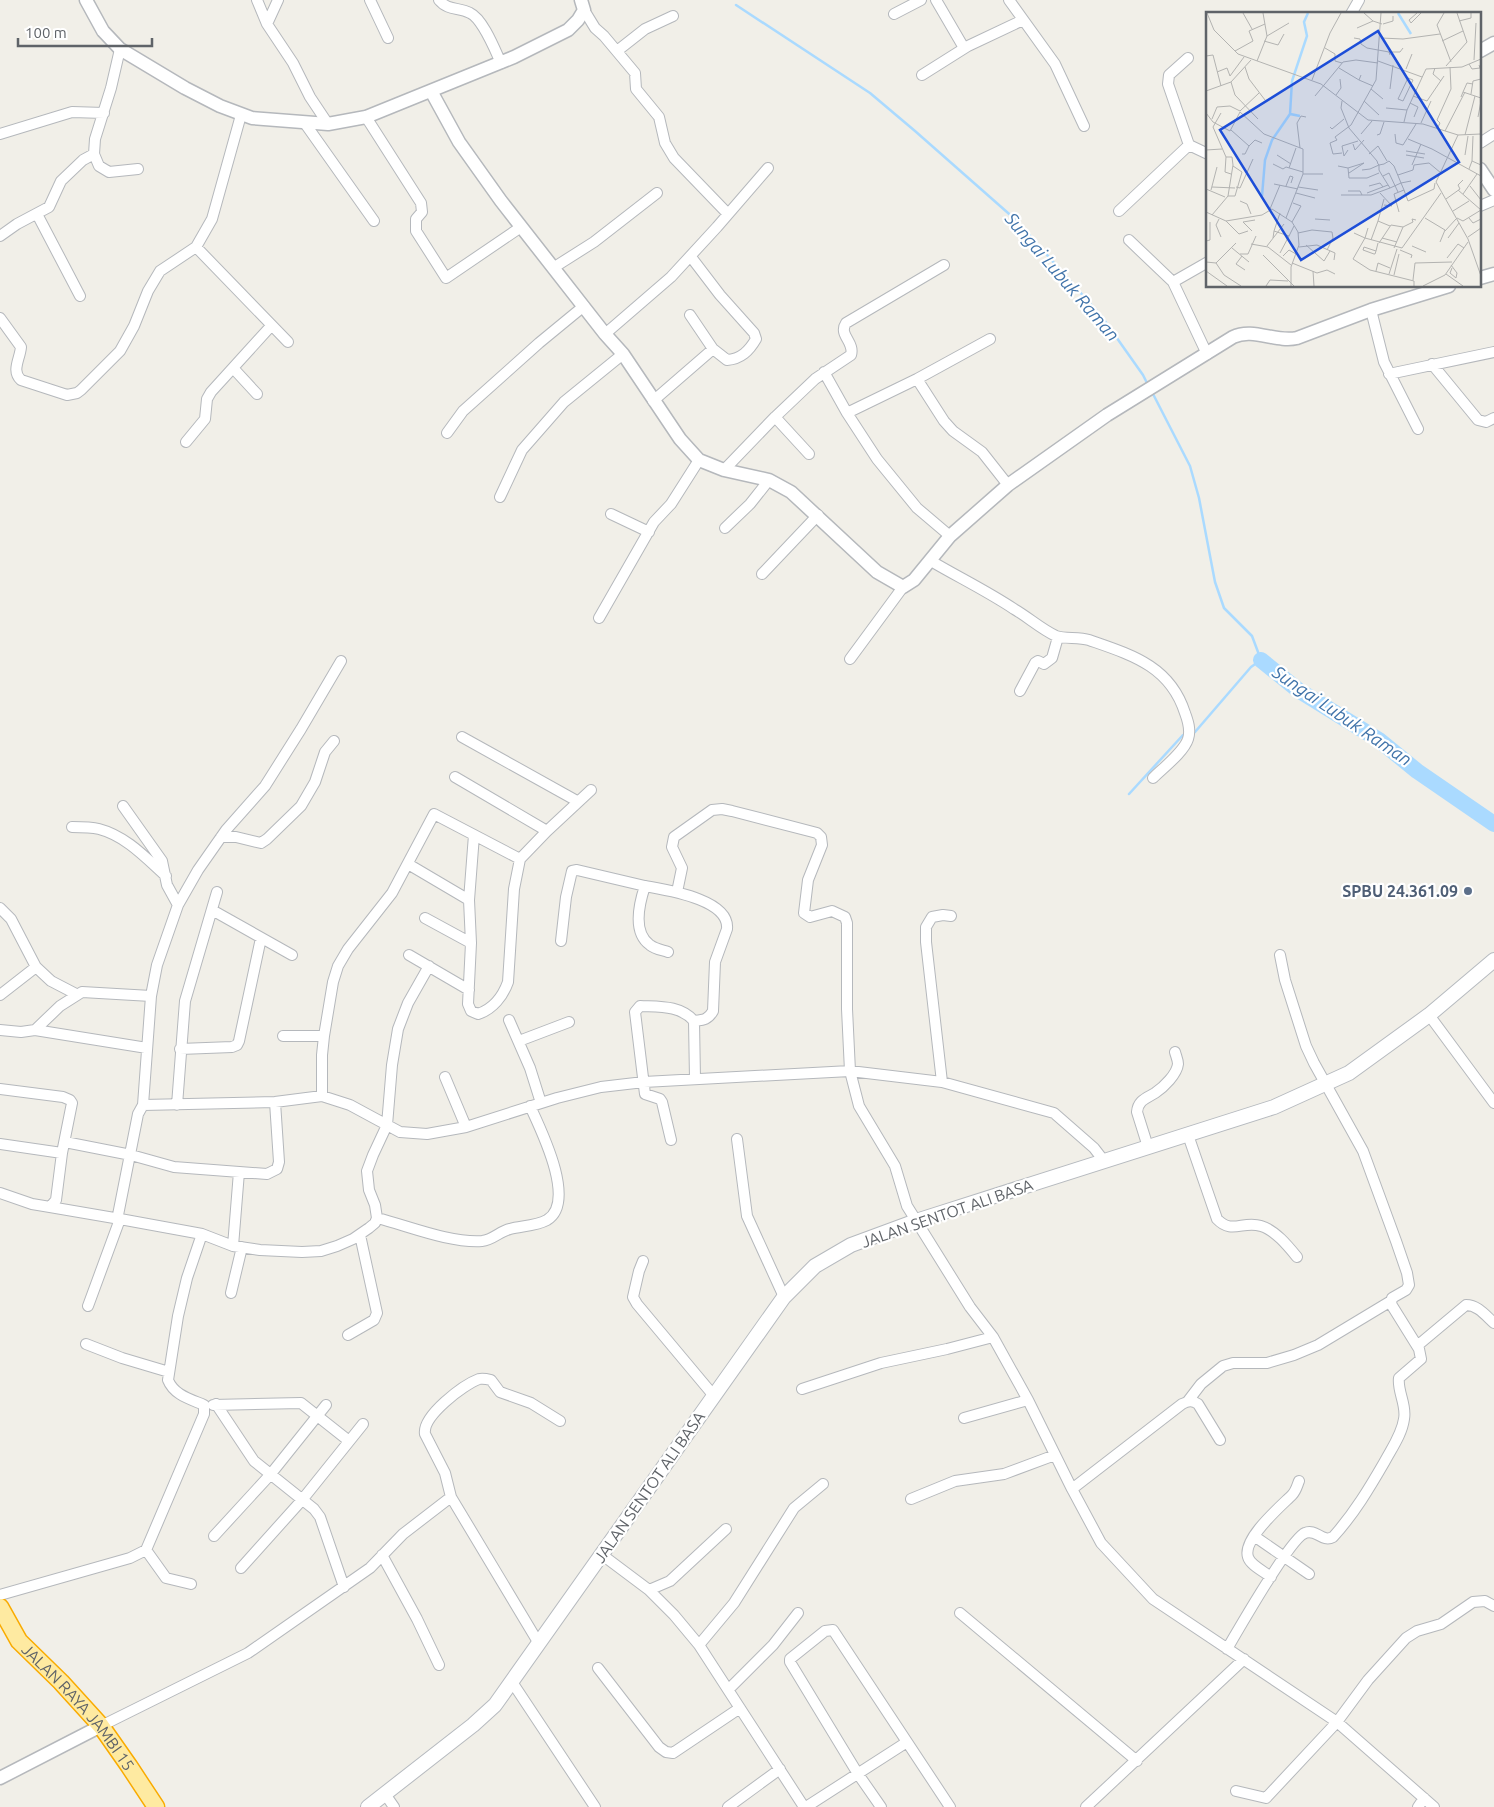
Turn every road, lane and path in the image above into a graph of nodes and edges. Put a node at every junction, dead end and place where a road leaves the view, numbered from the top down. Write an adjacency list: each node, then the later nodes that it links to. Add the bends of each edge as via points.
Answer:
1 (86, 0): 19 (street, via 103,31)
2 (256, 0): 15 (street)
3 (278, 0): 15 (street)
4 (370, 0): 16 (street)
5 (439, 0): 23 (street, via 443,6 469,12 479,20)
6 (921, 0): 12 (street)
7 (936, 0): 18 (street)
8 (1009, 0): 14 (street)
9 (1360, 0): 11 (street)
10 (583, 5): 21 (street, via 595,28); 23 (street, via 578,20 568,30)
11 (1353, 12)
12 (894, 14)
13 (673, 16): 21 (street, via 645,29)
14 (1023, 20): 18 (street); 31 (street, via 1055,64)
15 (267, 24): 30 (street, via 294,63 310,97)
16 (388, 38)
17 (1494, 43): 20 (street)
18 (964, 48): 24 (street)
19 (120, 49): 26 (street); 27 (street, via 184,88)
20 (1482, 50)
21 (617, 51): 47 (street, via 635,73 636,89 659,117 674,158)
22 (1188, 58): 35 (street, via 1169,76 1168,84)
23 (501, 62): 25 (street)
24 (922, 75)
25 (431, 92): 28 (street); 49 (street, via 459,142)
26 (104, 113): 32 (street, via 72,112); 37 (street, via 95,139)
27 (241, 115): 29 (street); 52 (street, via 212,218)
28 (366, 117): 30 (street); 49 (street, via 421,203 422,212 416,219 416,231 446,278)
29 (304, 122): 30 (street); 48 (street)
30 (328, 124)
31 (1084, 126)
32 (0, 134)
33 (1494, 134): 34 (street)
34 (1482, 141)
35 (1189, 145): 36 (street); 45 (street)
36 (1206, 153)
37 (94, 154): 39 (street, via 98,166 109,172); 46 (street, via 61,181 50,206)
38 (768, 168): 47 (street)
39 (138, 169)
40 (1482, 172): 41 (street)
41 (1494, 190)
42 (657, 193): 56 (street, via 594,242)
43 (1494, 200): 44 (street)
44 (1482, 205)
45 (1119, 211)
46 (36, 214): 50 (street); 59 (street)
47 (728, 214): 53 (street)
48 (374, 222)
49 (521, 227): 56 (street)
50 (0, 236)
51 (1129, 240): 57 (street)
52 (196, 247): 63 (street, via 160,271 120,350 77,394 67,396 26,383 17,376 21,347); 64 (street)
53 (690, 257): 65 (street); 68 (street, via 756,339 749,351 736,360 727,360)
54 (1206, 263): 57 (street)
55 (944, 265): 74 (street, via 846,323 843,329 852,345 851,355)
56 (553, 268): 60 (street)
57 (1174, 282): 71 (street)
58 (1443, 288): 61 (street)
59 (80, 296)
60 (584, 306): 65 (street); 83 (street, via 463,411)
61 (1371, 310): 71 (street, via 1289,340 1240,334); 75 (street)
62 (690, 315): 68 (street)
63 (0, 318)
64 (272, 326): 67 (street); 73 (street)
65 (605, 334): 70 (street)
66 (990, 339): 76 (street)
67 (288, 342)
68 (713, 349): 78 (street)
69 (1494, 352): 72 (street)
70 (623, 354): 78 (street); 90 (street, via 564,402 522,450)
71 (1207, 354): 89 (street, via 1107,416)
72 (1432, 364): 75 (street); 81 (street, via 1478,420 1486,422)
73 (233, 368): 77 (street); 84 (street, via 207,398 205,419)
74 (824, 372): 79 (street); 80 (street)
75 (1390, 374): 82 (street)
76 (917, 379): 79 (street); 89 (street, via 944,421 982,452)
77 (256, 394)
78 (653, 401): 86 (street, via 680,439)
79 (847, 413): 95 (street, via 877,458 917,508)
80 (775, 417): 85 (street); 87 (street)
81 (1494, 418)
82 (1418, 428)
83 (447, 433)
84 (186, 442)
85 (809, 454)
86 (700, 460): 87 (street); 94 (street)
87 (724, 470): 88 (street)
88 (768, 480): 92 (street, via 791,492); 93 (street, via 750,504)
89 (1008, 485): 95 (street)
90 (500, 497)
91 (611, 514): 94 (street)
92 (818, 515): 97 (street); 98 (street, via 877,572)
93 (725, 528)
94 (649, 532): 99 (street)
95 (950, 536): 96 (street)
96 (931, 561): 98 (street); 100 (street)
97 (762, 574)
98 (903, 587): 101 (street)
99 (599, 618)
100 (1058, 637): 103 (street, via 1052,658 1044,664 1036,662); 107 (street, via 1087,639 1139,660 1157,670 1172,686 1182,704 1189,736 1186,744)
101 (850, 659)
102 (341, 661): 114 (street, via 265,786)
103 (1020, 691)
104 (462, 737): 109 (street)
105 (334, 741): 114 (street, via 325,752 315,782 301,806 267,839 261,843)
106 (455, 776): 112 (street)
107 (1153, 778)
108 (591, 790): 109 (street)
109 (577, 801): 112 (street)
110 (123, 806): 117 (street, via 162,860)
111 (72, 827): 117 (street, via 99,829 119,838 140,852)
112 (546, 830): 115 (street)
113 (474, 836): 115 (street); 116 (street, via 434,814); 121 (street)
114 (221, 837): 122 (street)
115 (520, 859): 137 (street, via 514,889 508,982 504,993 478,1014 471,1011 468,1004)
116 (408, 864): 121 (street); 148 (street, via 392,893 338,966)
117 (166, 877): 122 (street)
118 (645, 886): 120 (street); 128 (street, via 572,871); 130 (street, via 638,910 640,930 649,945)
119 (217, 892): 124 (street)
120 (676, 892): 143 (street, via 712,906 728,924 715,962 713,1011 705,1020); 153 (street, via 682,868 672,847 674,837 712,810 732,811 817,833 821,837 822,845 808,880 804,914 810,917 832,911 845,917 847,923)
121 (469, 900): 129 (street)
122 (178, 905): 140 (street, via 157,964)
123 (0, 908): 135 (street, via 11,919)
124 (212, 910): 127 (street); 151 (street, via 185,1001)
125 (951, 916): 157 (street, via 932,917 926,927)
126 (425, 918): 129 (street)
127 (260, 938): 131 (street); 151 (street, via 237,1045)
128 (561, 941)
129 (470, 943): 137 (street)
130 (668, 952)
131 (292, 955)
132 (409, 955): 136 (street)
133 (1280, 955): 158 (street, via 1306,1046)
134 (1494, 960): 141 (main road, JALAN SENTOT ALI BASA)
135 (36, 966): 138 (street, via 51,981); 139 (street)
136 (429, 966): 137 (street); 167 (street, via 408,1002 398,1029)
137 (469, 990)
138 (76, 994): 140 (street); 146 (street)
139 (0, 995)
140 (151, 996): 150 (street)
141 (1429, 1015): 158 (main road, JALAN SENTOT ALI BASA, via 1349,1073); 163 (street)
142 (509, 1020): 149 (street)
143 (694, 1021): 155 (street); 156 (street, via 684,1012 671,1008 640,1006 636,1009)
144 (569, 1022): 149 (street)
145 (0, 1030): 146 (street)
146 (35, 1030): 150 (street)
147 (283, 1036): 148 (street)
148 (324, 1036): 160 (street)
149 (519, 1041): 162 (street)
150 (147, 1048): 164 (street)
151 (180, 1049): 165 (street)
152 (1175, 1052): 174 (street, via 1178,1065 1172,1077 1137,1107)
153 (850, 1071): 155 (street); 157 (street); 183 (street, via 859,1106 890,1156 907,1206)
154 (445, 1077): 168 (street)
155 (695, 1079): 156 (street)
156 (644, 1082): 162 (street, via 601,1087); 171 (street, via 645,1094 662,1102)
157 (942, 1082): 177 (street, via 1054,1113)
158 (1326, 1084): 169 (main road, JALAN SENTOT ALI BASA, via 1274,1107); 191 (street, via 1362,1151 1407,1273 1408,1287)
159 (0, 1089): 172 (street, via 70,1100)
160 (322, 1096): 161 (street); 167 (street, via 350,1105)
161 (276, 1102): 165 (street); 178 (street, via 279,1162 276,1169 267,1174)
162 (541, 1103): 166 (street)
163 (1494, 1103)
164 (142, 1105): 165 (street); 176 (street)
165 (177, 1105)
166 (530, 1106): 168 (street); 181 (street, via 559,1185 557,1206 548,1219 507,1229 481,1241 431,1234)
167 (387, 1125): 168 (street, via 400,1132 427,1134); 181 (street, via 367,1171)
168 (466, 1127)
169 (1188, 1135): 174 (main road, JALAN SENTOT ALI BASA); 187 (street, via 1217,1219 1230,1227 1264,1226)
170 (737, 1139): 190 (street, via 747,1216)
171 (671, 1140)
172 (65, 1142): 175 (street); 176 (street)
173 (0, 1144): 175 (street)
174 (1148, 1147): 177 (main road, JALAN SENTOT ALI BASA)
175 (62, 1153): 180 (street, via 56,1200)
176 (131, 1156): 178 (street, via 174,1167); 182 (street, via 118,1215)
177 (1104, 1161): 183 (main road, JALAN SENTOT ALI BASA)
178 (240, 1172): 186 (street)
179 (0, 1193): 180 (street)
180 (50, 1207): 182 (street)
181 (377, 1218): 185 (street)
182 (120, 1219): 184 (street); 192 (street)
183 (916, 1221): 190 (main road, JALAN SENTOT ALI BASA, via 851,1245 816,1266); 195 (street, via 970,1307)
184 (202, 1234): 186 (street); 198 (street, via 187,1278)
185 (360, 1235): 186 (street, via 321,1251 260,1250); 194 (street, via 377,1312 374,1320)
186 (238, 1246): 189 (street)
187 (1297, 1257)
188 (642, 1261): 200 (street, via 633,1297)
189 (231, 1293)
190 (784, 1297): 200 (main road, JALAN SENTOT ALI BASA)
191 (1391, 1301): 197 (street); 202 (street, via 1318,1345 1294,1355 1267,1362 1223,1366 1201,1384)
192 (88, 1306)
193 (1494, 1323): 197 (street, via 1479,1309 1466,1305)
194 (348, 1335)
195 (993, 1337): 199 (street, via 881,1362); 201 (street)
196 (86, 1344): 198 (street)
197 (1417, 1346): 226 (street, via 1421,1358 1398,1381 1405,1409 1404,1420 1374,1482 1333,1537 1325,1539 1315,1533 1304,1533)
198 (169, 1372): 205 (street, via 168,1380 176,1392)
199 (802, 1389)
200 (714, 1396): 224 (main road, JALAN SENTOT ALI BASA)
201 (1028, 1400): 207 (street); 212 (street)
202 (1188, 1401): 210 (street, via 1198,1404); 216 (street)
203 (216, 1404): 205 (street); 206 (street, via 301,1404); 213 (street, via 248,1455)
204 (326, 1404): 206 (street)
205 (204, 1405): 223 (street, via 204,1414)
206 (318, 1416): 211 (street); 213 (street)
207 (964, 1418)
208 (560, 1421): 217 (street, via 531,1403 500,1392 491,1380 480,1379 459,1391 441,1406 424,1428 445,1473)
209 (363, 1424): 211 (street)
210 (1220, 1440)
211 (349, 1441): 219 (street)
212 (1055, 1455): 216 (street); 218 (street, via 1004,1474 955,1481)
213 (270, 1475): 219 (street); 221 (street)
214 (1299, 1481): 222 (street, via 1292,1494 1272,1512)
215 (823, 1484): 238 (street, via 794,1508 734,1603)
216 (1072, 1489): 239 (street, via 1101,1543 1153,1599)
217 (451, 1497): 225 (street, via 403,1534); 237 (street)
218 (911, 1498)
219 (302, 1500): 227 (street); 231 (street, via 320,1517)
220 (726, 1529): 232 (street, via 670,1581)
221 (214, 1536)
222 (1254, 1536): 226 (street); 229 (street, via 1248,1558)
223 (146, 1550): 230 (street, via 166,1578); 233 (street)
224 (601, 1554): 232 (street); 237 (main road, JALAN SENTOT ALI BASA)
225 (382, 1555): 231 (street); 241 (street)
226 (1284, 1557): 228 (street); 229 (street)
227 (241, 1568)
228 (1309, 1574)
229 (1271, 1577): 239 (street)
230 (191, 1584)
231 (344, 1587): 247 (street, via 248,1653)
232 (649, 1590): 238 (street)
233 (0, 1605): 247 (highway, JALAN RAYA JAMBI 15, via 19,1641)
234 (1494, 1606): 246 (street, via 1485,1601 1473,1602 1441,1624 1406,1638 1368,1680)
235 (960, 1613): 249 (street)
236 (798, 1614): 244 (street, via 773,1645)
237 (538, 1642): 243 (main road, JALAN SENTOT ALI BASA)
238 (699, 1645): 244 (street)
239 (1227, 1648): 240 (street)
240 (1244, 1660): 246 (street); 249 (street)
241 (439, 1665)
242 (598, 1668): 245 (street, via 666,1752 673,1753)
243 (512, 1682): 254 (main road, JALAN SENTOT ALI BASA, via 495,1705 473,1725); 260 (street)
244 (729, 1689): 245 (street)
245 (740, 1708): 250 (street)
246 (1337, 1722): 255 (street); 256 (street)
247 (101, 1726): 252 (street); 257 (highway, JALAN RAYA JAMBI 15)
248 (907, 1742): 251 (street); 251 (street, via 832,1630 825,1631 790,1662); 264 (street)
249 (1137, 1761): 265 (street)
250 (780, 1769): 261 (street); 262 (street)
251 (858, 1774): 262 (street); 263 (street)
252 (0, 1778)
253 (1236, 1791): 256 (street)
254 (386, 1794): 258 (main road, JALAN SENTOT ALI BASA); 259 (street)
255 (1424, 1798): 266 (street); 267 (street)
256 (1266, 1803)
257 (156, 1807)
258 (368, 1807)
259 (394, 1807)
260 (594, 1807)
261 (728, 1807)
262 (805, 1807)
263 (880, 1807)
264 (950, 1807)
265 (1087, 1807)
266 (1418, 1807)
267 (1434, 1807)

